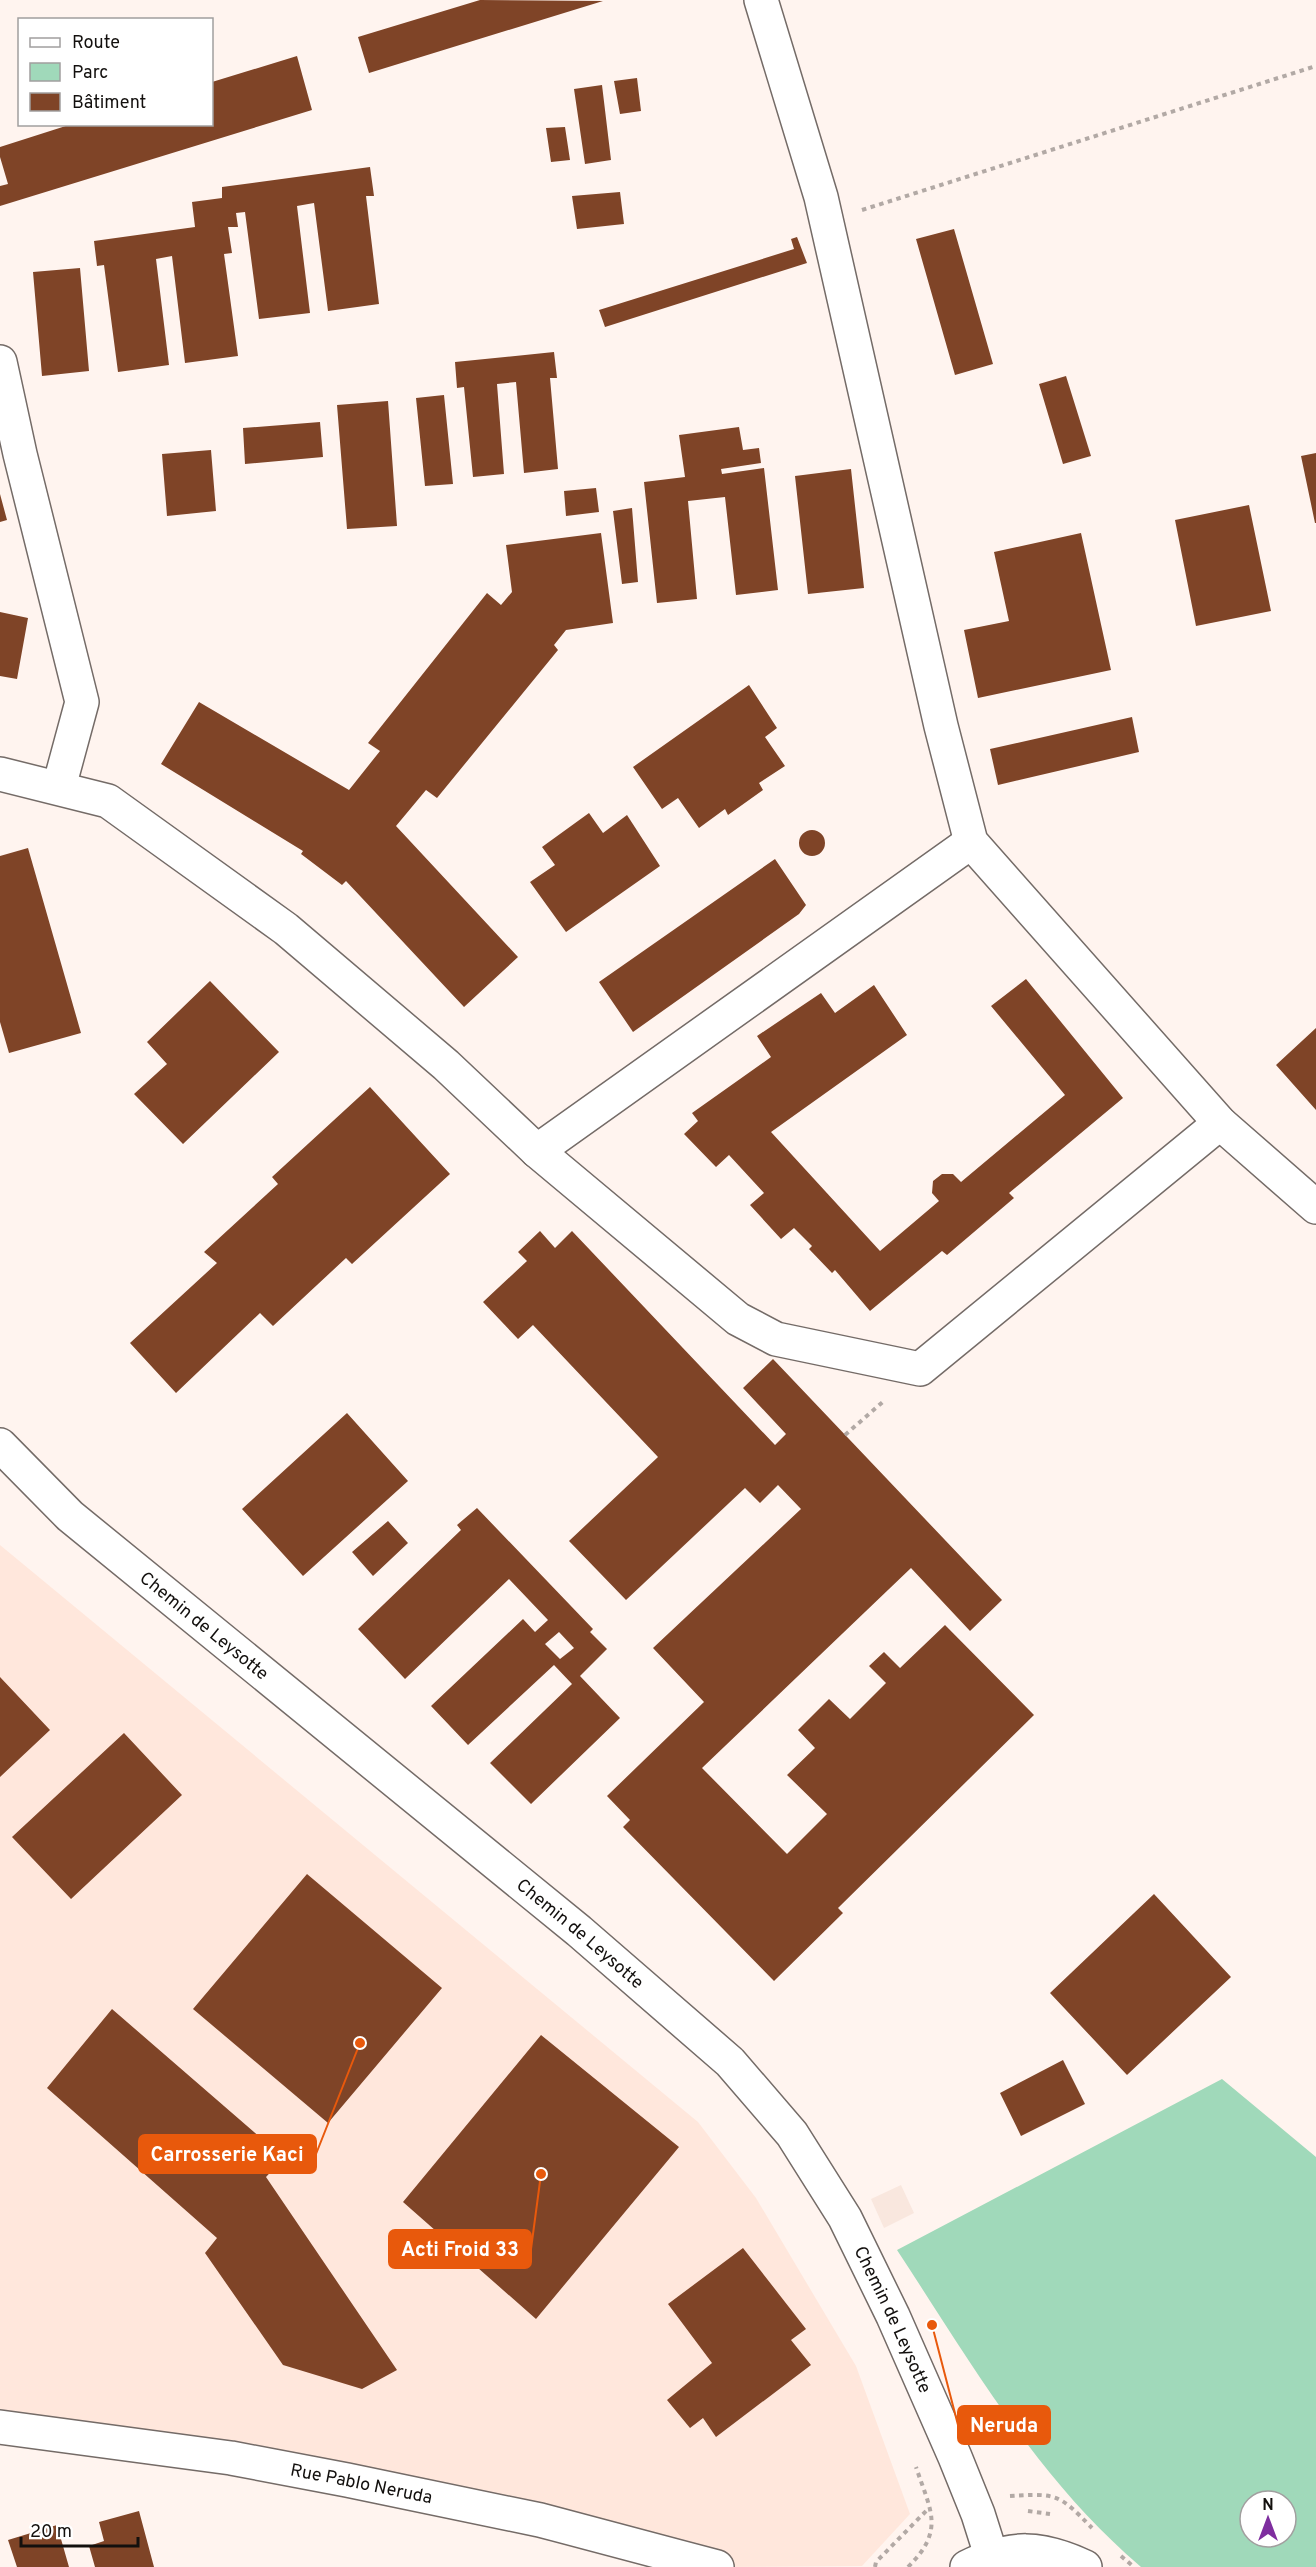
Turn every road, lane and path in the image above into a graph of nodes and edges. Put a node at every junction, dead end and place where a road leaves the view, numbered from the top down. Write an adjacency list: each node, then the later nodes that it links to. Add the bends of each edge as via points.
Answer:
1 (761, 0): 3 (street)
2 (1316, 66): 3 (path, via 851,214)
3 (821, 197): 7 (street)
4 (0, 362): 6 (street, via 82,702)
5 (0, 774): 6 (street)
6 (59, 787): 9 (street, via 108,801 285,928 446,1065)
7 (971, 842): 8 (street); 9 (street)
8 (1220, 1124): 10 (street); 11 (street)
9 (537, 1151): 11 (street, via 738,1319 776,1339)
10 (1316, 1207)
11 (920, 1370): 12 (path)
12 (845, 1435)
13 (0, 1445): 16 (street, Chemin de Leysotte, via 70,1516 579,1931 730,2062 792,2134 845,2218 978,2514)
14 (0, 2427): 17 (street, Rue Pablo Neruda, via 231,2458 347,2480 540,2520)
15 (914, 2462): 18 (path, via 929,2508 932,2533 926,2549)
16 (979, 2561): 19 (street, via 1024,2550 1058,2554)
17 (717, 2567)
18 (908, 2567)
19 (1085, 2567)

